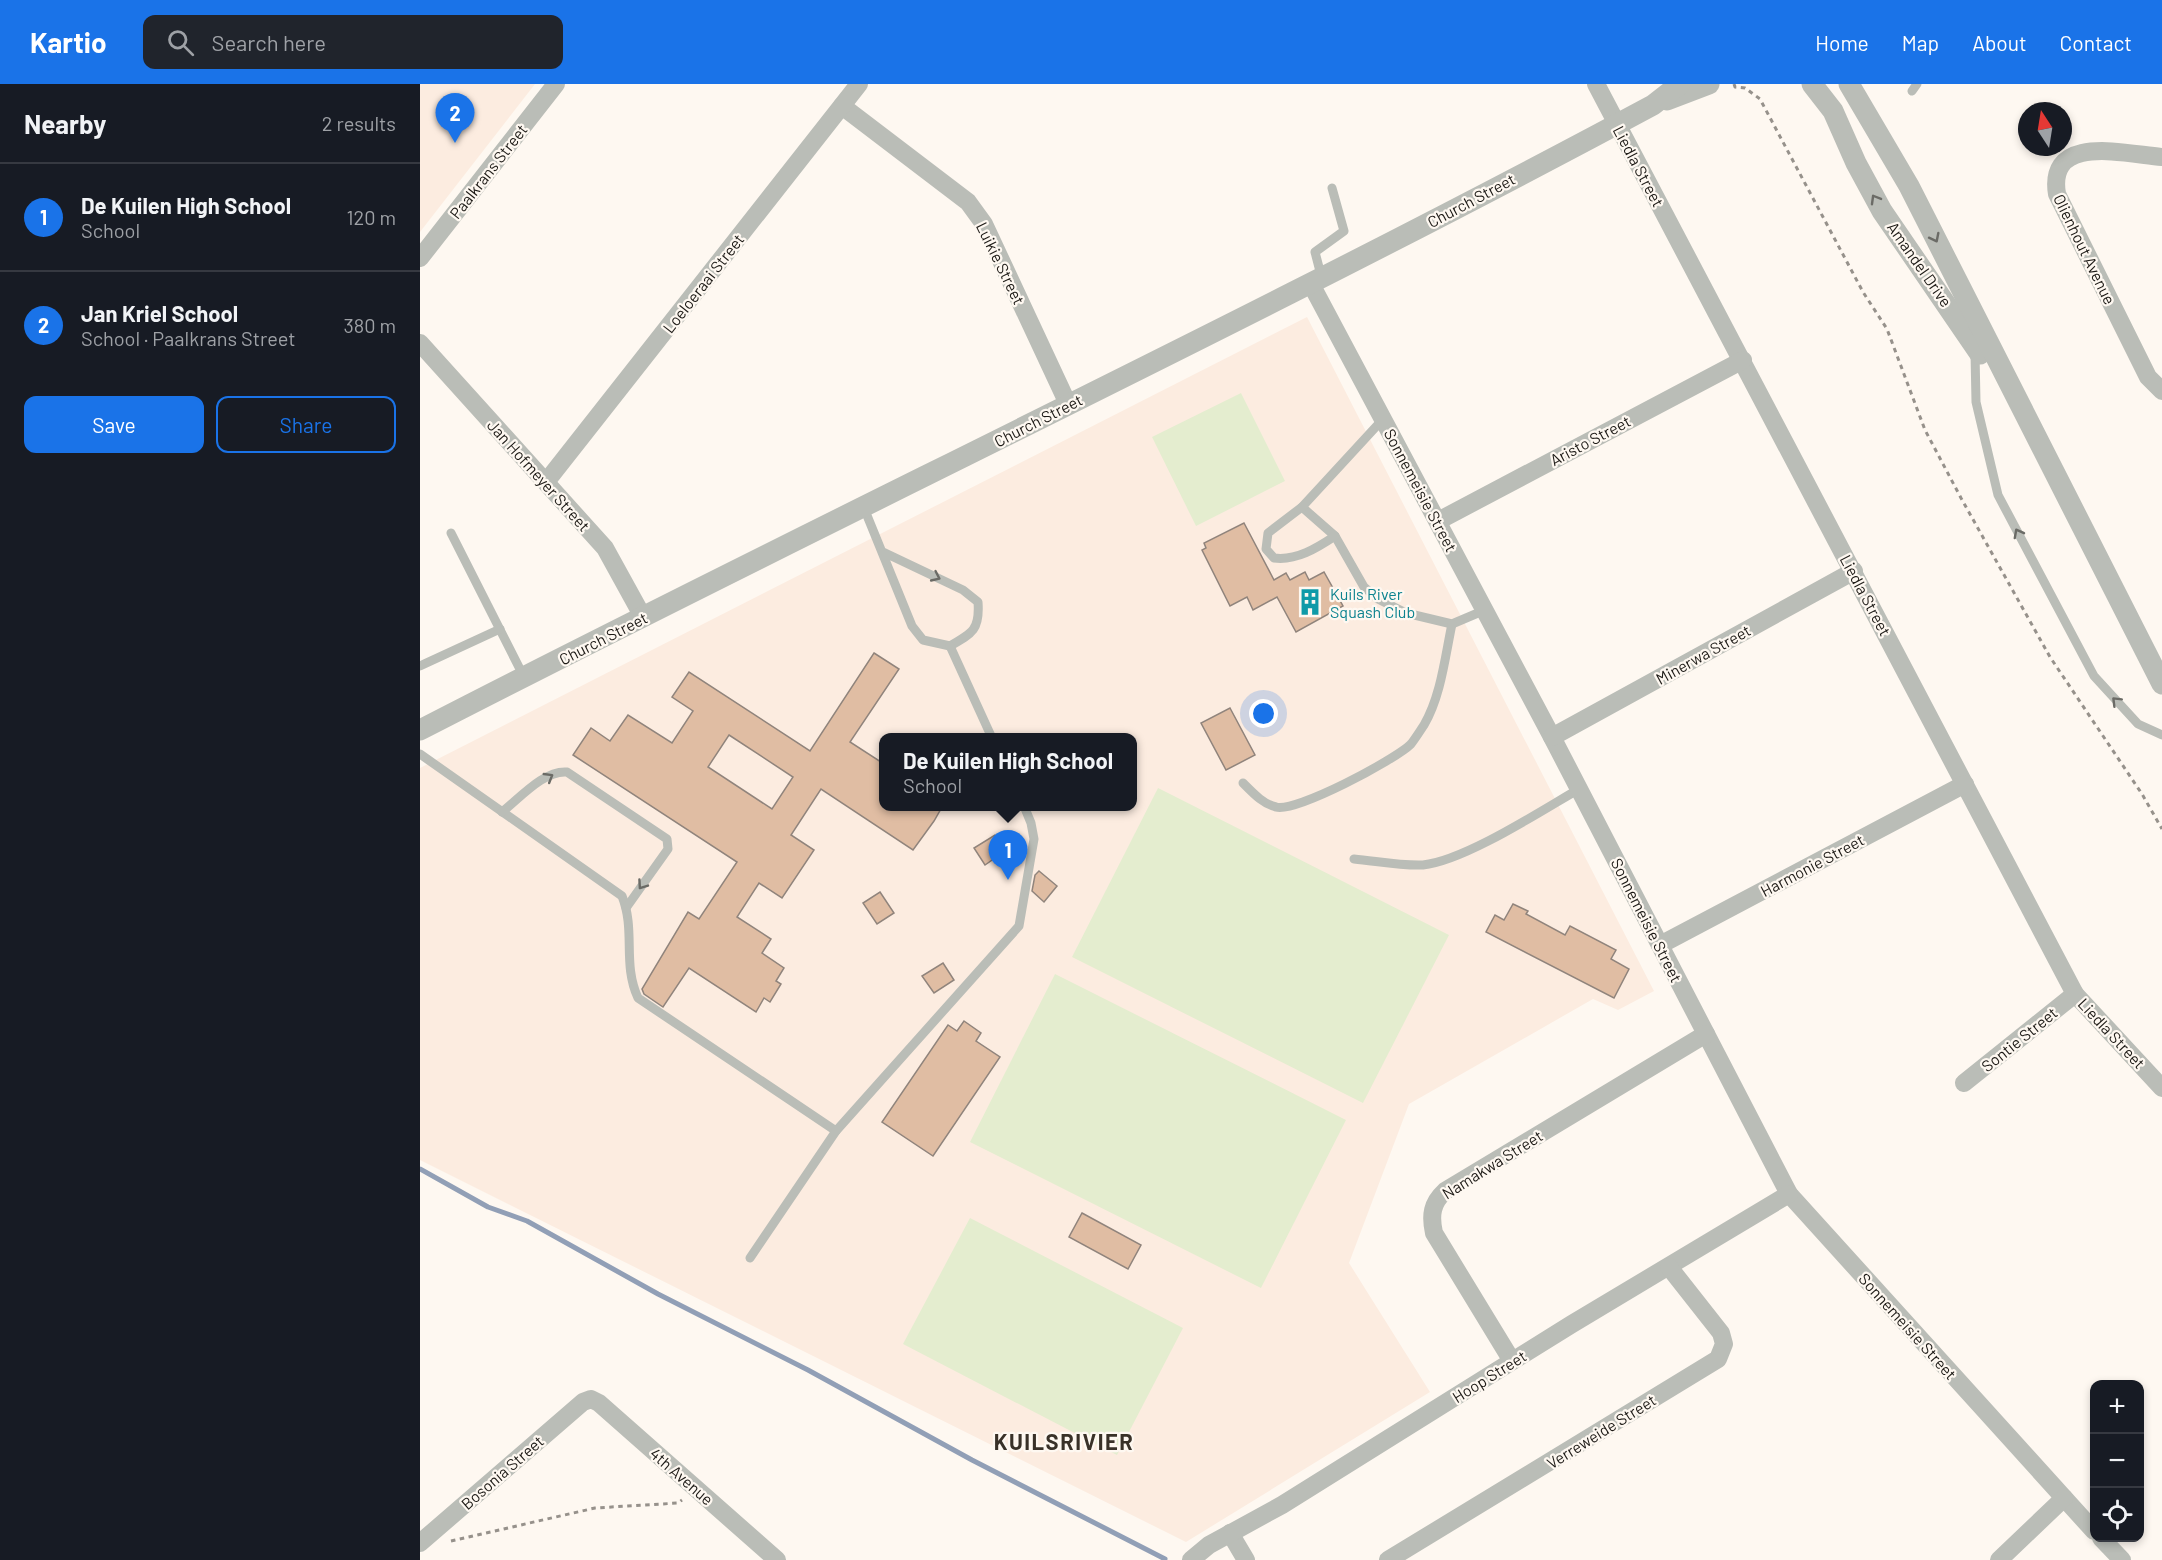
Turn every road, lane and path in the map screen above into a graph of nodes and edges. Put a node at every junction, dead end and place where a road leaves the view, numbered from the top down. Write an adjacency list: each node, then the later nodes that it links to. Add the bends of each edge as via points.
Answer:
1 (556, 84): 14 (street, Paalkrans Street)
2 (859, 84): 10 (street, Loeloeraai Street)
3 (1596, 84): 11 (street, Liedla Street)
4 (1680, 84): 9 (street, Church Street)
5 (1709, 84): 9 (street, Church Street)
6 (1734, 84): 49 (path, via 1760,99 1863,292 1887,329 1925,430 1961,498 2050,657)
7 (1812, 84): 17 (street, Amandel Drive, one-way to 7, via 1882,211 1833,111)
8 (1849, 84): 22 (street, Amandel Drive, one-way to 22, via 1909,186)
9 (1653, 105): 11 (street, Church Street)
10 (842, 106): 20 (street, Luikie Street, via 968,202 984,224); 23 (street, Loeloeraai Street)
11 (1616, 124): 15 (street, Church Street); 18 (street, Liedla Street)
12 (2162, 157): 19 (street, Olienhout Avenue, via 2087,151 2067,156 2055,180 2057,194 2148,377)
13 (1332, 188): 15 (lane, via 1344,231 1315,252)
14 (420, 258)
15 (1316, 281): 20 (street, Church Street); 21 (street, Sonnemeisie Street)
16 (420, 343): 23 (street, Jan Hofmeyer Street)
17 (1976, 347): 22 (street, Amandel Drive); 41 (lane, one-way to 17, via 2138,723 2094,676 1998,495 1976,402)
18 (1743, 360): 26 (street, Aristo Street); 30 (street, Liedla Street)
19 (2162, 391)
20 (1068, 404): 25 (street, Church Street)
21 (1384, 418): 24 (lane); 26 (street, Sonnemeisie Street)
22 (2036, 440): 38 (street, Amandel Drive)
23 (546, 483): 32 (street, Jan Hofmeyer Street, via 605,548)
24 (1302, 507): 28 (lane); 28 (lane, via 1268,533 1269,555 1283,560 1293,558)
25 (864, 508): 29 (lane); 32 (street, Church Street)
26 (1438, 521): 31 (street, Sonnemeisie Street)
27 (451, 533): 34 (lane)
28 (1335, 536): 33 (lane, via 1365,587 1378,599 1406,613)
29 (884, 552): 35 (lane, via 912,626 923,640); 35 (lane, one-way to 35, via 963,590 978,602 979,619 971,634)
30 (1854, 571): 42 (street, Minerwa Street); 45 (street, Liedla Street)
31 (1485, 610): 33 (lane); 42 (street, Sonnemeisie Street)
32 (643, 617): 37 (street, Church Street)
33 (1452, 624): 44 (lane, via 1425,724 1410,745 1302,805 1278,808 1261,800)
34 (500, 629): 36 (lane); 37 (lane)
35 (950, 646): 40 (lane)
36 (420, 666)
37 (524, 677): 39 (street, Church Street)
38 (2162, 684)
39 (420, 730)
40 (990, 733)
41 (2162, 735)
42 (1552, 737): 46 (street, Sonnemeisie Street)
43 (420, 754): 48 (lane)
44 (1243, 783)
45 (1965, 784): 52 (street, Harmonie Street); 53 (street, Liedla Street)
46 (1579, 789): 50 (lane, via 1444,860 1422,865); 52 (street, Sonnemeisie Street)
47 (1026, 811): 57 (lane, via 1034,838 1019,926)
48 (502, 812): 51 (lane, via 622,896); 51 (lane, one-way to 51, via 544,778 557,771 567,772 667,838 668,849)
49 (2162, 829)
50 (1354, 859)
51 (626, 908): 57 (lane, via 630,980 638,998)
52 (1660, 945): 54 (street, Sonnemeisie Street)
53 (2075, 994): 55 (street, Sontie Street); 56 (street, Liedla Street)
54 (1706, 1034): 58 (street, Sonnemeisie Street); 61 (street, Namakwa Street, via 1437,1199 1431,1221 1434,1233)
55 (1964, 1083)
56 (2162, 1088)
57 (836, 1131): 59 (lane)
58 (1789, 1194): 60 (street, Hoop Street); 64 (street, Sonnemeisie Street)
59 (750, 1258)
60 (1669, 1267): 61 (street, Hoop Street); 72 (street, Verreweide Street, via 1721,1333 1724,1344 1718,1359)
61 (1512, 1361): 66 (street, Hoop Street, via 1282,1505)
62 (584, 1402): 63 (street, 4th Avenue, via 591,1399 599,1403); 67 (street, Bosonia Street)
63 (697, 1489): 67 (path, via 678,1503 595,1508 451,1541); 69 (street, 4th Avenue)
64 (2064, 1498): 65 (street, Sonnemeisie Street); 73 (street)
65 (2090, 1527)
66 (1230, 1533): 70 (street, Hoop Street); 71 (street)
67 (427, 1537)
68 (2105, 1542): 74 (street)
69 (777, 1560)
70 (1191, 1560)
71 (1246, 1560)
72 (1388, 1560)
73 (1999, 1560)
74 (2122, 1560)

